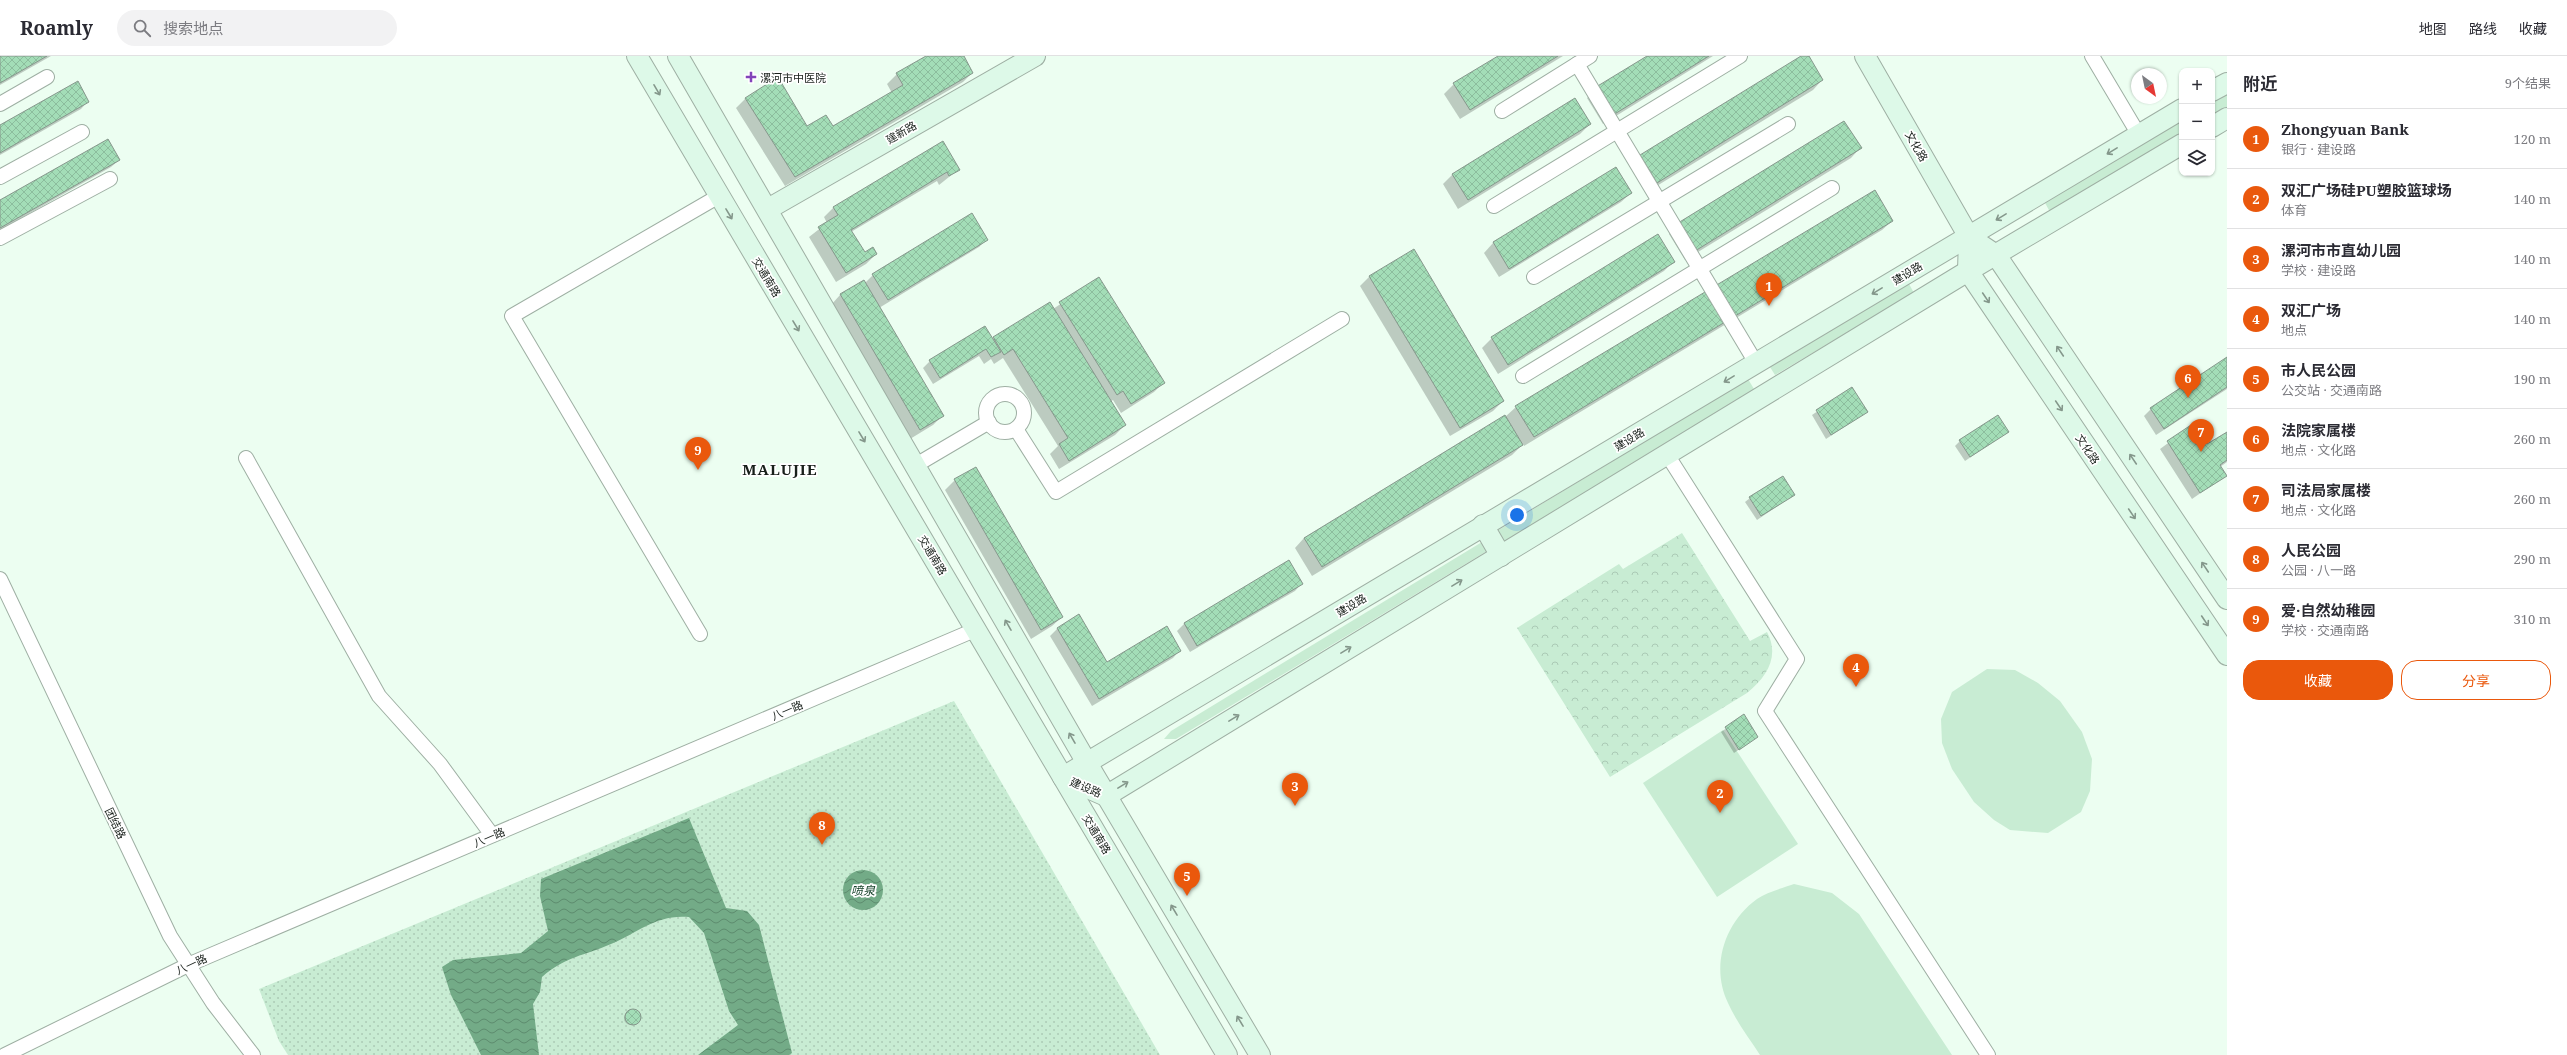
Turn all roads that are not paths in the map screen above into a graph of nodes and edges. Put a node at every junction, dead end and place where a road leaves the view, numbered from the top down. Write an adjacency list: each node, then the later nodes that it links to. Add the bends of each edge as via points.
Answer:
1 (637, 56): 25 (street, 交通南路, one-way to 25)
2 (678, 56): 28 (street)
3 (1035, 56): 28 (street, 建新路)
4 (1590, 56): 8 (street)
5 (1740, 56): 18 (street)
6 (1865, 56): 29 (street, 文化路)
7 (2092, 56): 20 (street)
8 (1577, 64): 13 (street); 18 (street)
9 (46, 77): 12 (street)
10 (2227, 83): 11 (street)
11 (2215, 90)
12 (0, 104)
13 (1502, 111)
14 (2179, 111): 20 (street, 建设路)
15 (2227, 118): 17 (street)
16 (1788, 124): 26 (street)
17 (2215, 125)
18 (1617, 131): 26 (street); 27 (street)
19 (82, 132): 22 (street)
20 (2139, 135): 29 (street, 建设路, one-way to 29)
21 (2179, 146): 31 (street, 建设路)
22 (0, 178)
23 (110, 179): 30 (street)
24 (1832, 188): 32 (street)
25 (719, 196): 44 (street, 交通南路, one-way to 44); 50 (street, via 512,316)
26 (1659, 202): 32 (street); 34 (street)
27 (1494, 206)
28 (768, 209): 43 (street)
29 (1969, 237): 31 (street, 文化路); 33 (street); 36 (street, 建设路, one-way to 36)
30 (0, 238)
31 (1996, 255): 33 (street, 建设路); 48 (street, 文化路, one-way to 31)
32 (1699, 269): 36 (street); 37 (street)
33 (1968, 271): 38 (street, 建设路); 51 (street, 文化路, one-way to 51)
34 (1534, 277)
35 (1342, 319): 40 (street, via 1056,492)
36 (1756, 363): 38 (street); 45 (street, 建设路, one-way to 45)
37 (1523, 376)
38 (1773, 390): 41 (street, 建设路)
39 (988, 422): 40 (street, via 998,431); 40 (street, via 987,411 992,400 1009,395 1020,401 1024,412 1023,419); 43 (street)
40 (1016, 429)
41 (1668, 456): 46 (street, 建设路); 61 (street, via 1797,659 1765,711)
42 (246, 458): 55 (street, via 379,696 440,764)
43 (916, 465): 44 (street); 52 (street, one-way to 43)
44 (889, 482): 49 (street, 交通南路)
45 (1483, 526): 46 (street); 52 (street, 建设路)
46 (1501, 556): 54 (street, 建设路, one-way to 46)
47 (0, 579): 56 (street, 团结路, via 170,936)
48 (2227, 599)
49 (977, 629): 53 (street, 交通南路); 55 (street, 八一路)
50 (700, 634)
51 (2227, 655)
52 (1087, 763): 53 (street, 建设路); 54 (street)
53 (1063, 777): 54 (street, 建设路); 59 (street, 交通南路)
54 (1106, 796): 60 (street, one-way to 54)
55 (492, 835): 56 (street, 八一路)
56 (190, 964): 57 (street, 八一路); 58 (street, 团结路, via 213,1003)
57 (5, 1055)
58 (253, 1055)
59 (1227, 1055)
60 (1260, 1055)
61 (1988, 1055)

